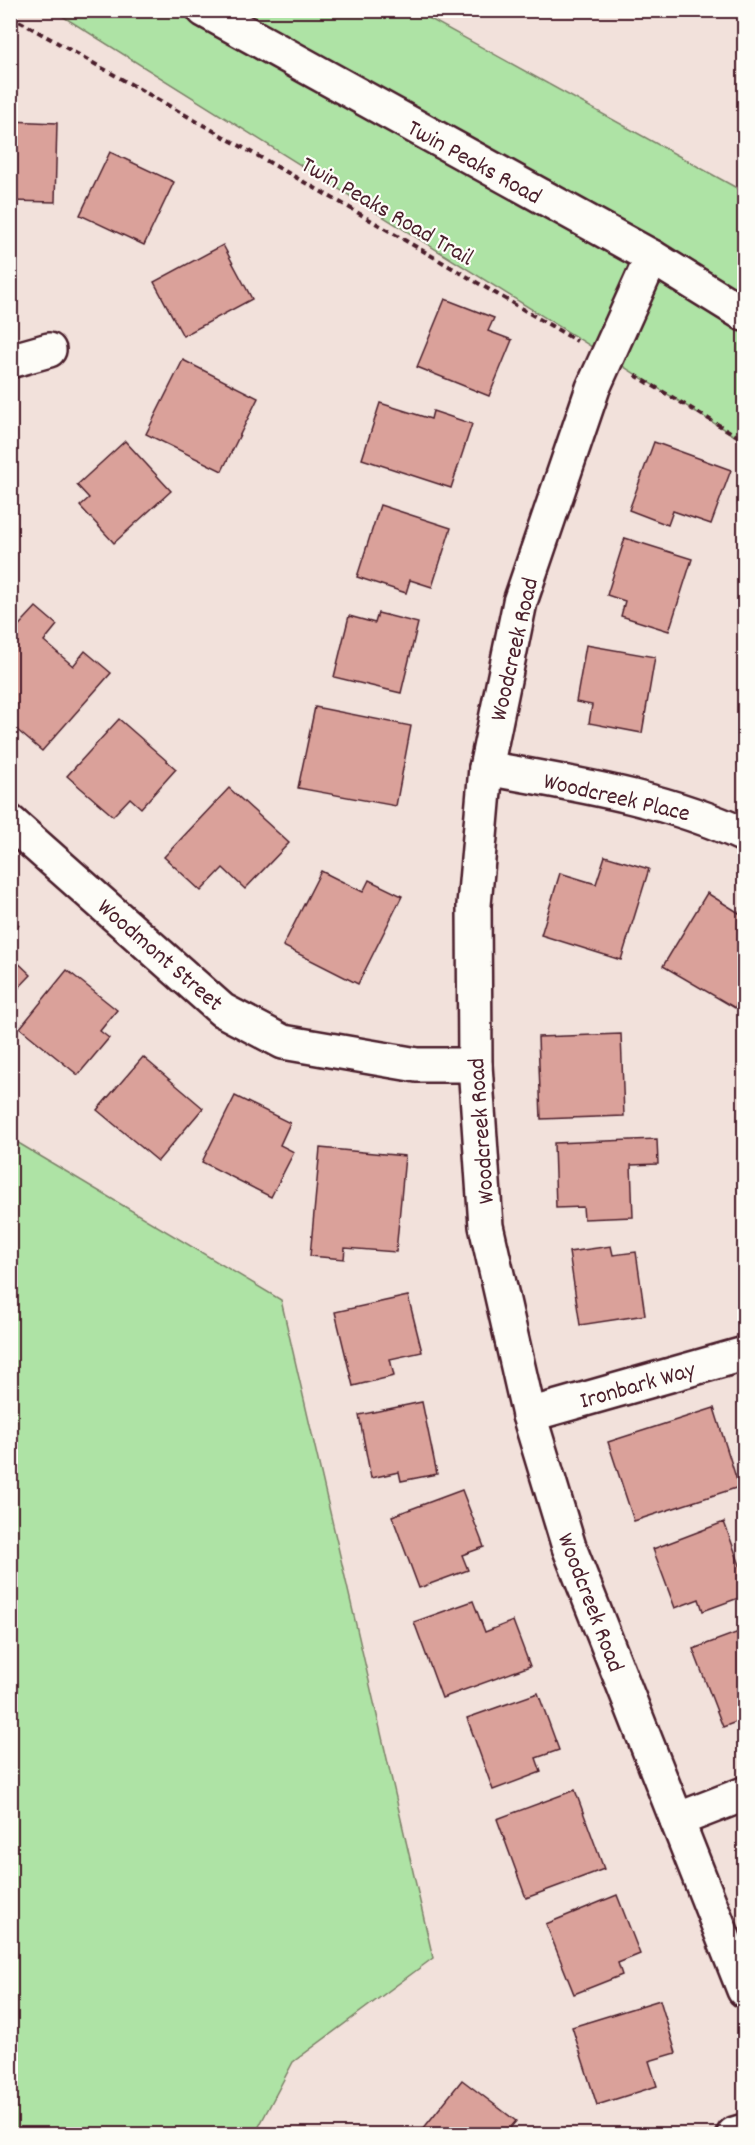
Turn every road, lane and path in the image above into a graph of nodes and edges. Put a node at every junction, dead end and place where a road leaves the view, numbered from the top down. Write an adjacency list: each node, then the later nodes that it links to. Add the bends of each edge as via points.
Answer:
1 (204, 10): 3 (street, Twin Peaks Road)
2 (10, 16): 6 (path, Twin Peaks Road Trail, via 344,204)
3 (652, 257): 4 (street, Twin Peaks Road); 6 (street, Woodcreek Road)
4 (744, 314)
5 (50, 350): 7 (street)
6 (607, 359): 8 (path, Twin Peaks Road Trail); 9 (street, Woodcreek Road, via 593,388 520,602)
7 (10, 362)
8 (744, 440)
9 (486, 768): 11 (street, Woodcreek Place, via 620,793 710,819); 12 (street, Woodcreek Road, via 474,905)
10 (10, 822): 12 (street, Woodmont Street, via 222,1010 283,1042 417,1065)
11 (744, 835)
12 (475, 1065): 14 (street, Woodcreek Road, via 486,1226)
13 (744, 1354): 14 (street, Ironbark Way)
14 (529, 1415): 16 (street, Woodcreek Road, via 569,1547)
15 (744, 1794): 16 (street)
16 (677, 1820): 17 (street, Woodcreek Road)
17 (744, 1990)
18 (744, 2131): 19 (street)
19 (734, 2134)

